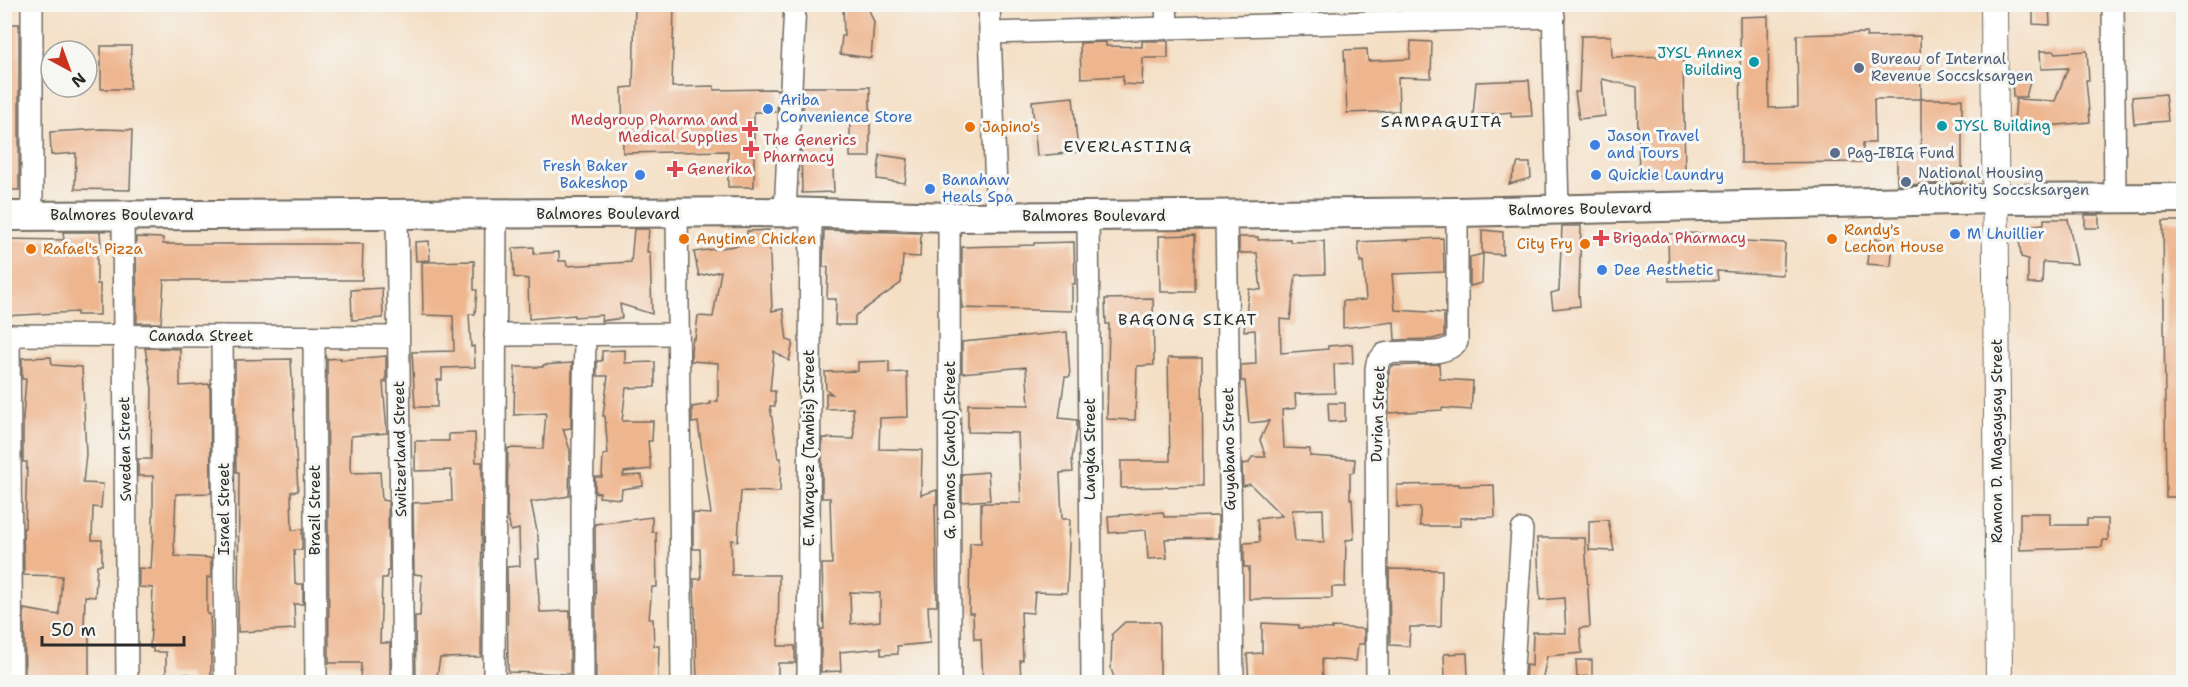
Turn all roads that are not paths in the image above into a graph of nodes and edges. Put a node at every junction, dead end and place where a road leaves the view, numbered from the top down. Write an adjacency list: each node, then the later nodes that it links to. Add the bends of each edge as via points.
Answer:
1 (32, 4): 19 (street)
2 (795, 4): 16 (street, E. Marquez (Tambis) Street)
3 (989, 4): 10 (street)
4 (1166, 4): 9 (street)
5 (1994, 4): 13 (street, Ramon D. Magsaysay Street)
6 (2113, 4): 11 (street)
7 (1554, 11): 8 (street); 14 (street)
8 (1352, 14): 9 (street)
9 (1167, 28): 10 (street)
10 (990, 33): 25 (street)
11 (2115, 198): 12 (main road, Balmores Boulevard); 13 (main road, Balmores Boulevard)
12 (2184, 198)
13 (1995, 199): 14 (main road, Balmores Boulevard); 49 (street, Ramon D. Magsaysay Street)
14 (1558, 210): 17 (main road, Balmores Boulevard)
15 (677, 213): 16 (main road, Balmores Boulevard); 18 (main road, Balmores Boulevard); 26 (street)
16 (798, 213): 24 (main road, Balmores Boulevard); 43 (street, E. Marquez (Tambis) Street)
17 (1458, 213): 22 (main road, Balmores Boulevard); 47 (street, Durian Street, via 1457,342 1442,351 1383,354 1377,363)
18 (496, 214): 21 (main road, Balmores Boulevard); 29 (street)
19 (18, 215): 20 (main road, Balmores Boulevard)
20 (123, 215): 21 (main road, Balmores Boulevard); 28 (street, Sweden Street)
21 (397, 215): 33 (street, Switzerland Street)
22 (1226, 215): 23 (main road, Balmores Boulevard); 46 (street, Guyabano Street)
23 (1088, 216): 25 (main road, Balmores Boulevard); 45 (street, Langka Street)
24 (949, 217): 25 (main road, Balmores Boulevard); 44 (street, G. Demos (Santol) Street)
25 (997, 217)
26 (678, 334): 30 (street); 42 (street)
27 (7, 335): 28 (street, Canada Street); 35 (street)
28 (124, 335): 31 (street, Canada Street); 36 (street, Sweden Street)
29 (495, 335): 30 (street); 40 (street)
30 (585, 335): 41 (street)
31 (222, 336): 32 (street, Canada Street); 37 (street, Israel Street)
32 (314, 337): 33 (street, Canada Street); 38 (street, Brazil Street)
33 (398, 337): 39 (street, Switzerland Street)
34 (1522, 530): 48 (street)
35 (12, 682)
36 (127, 682)
37 (225, 682)
38 (316, 682)
39 (403, 682)
40 (494, 682)
41 (583, 682)
42 (682, 682)
43 (808, 682)
44 (950, 682)
45 (1092, 682)
46 (1233, 682)
47 (1377, 682)
48 (1512, 682)
49 (1999, 682)

